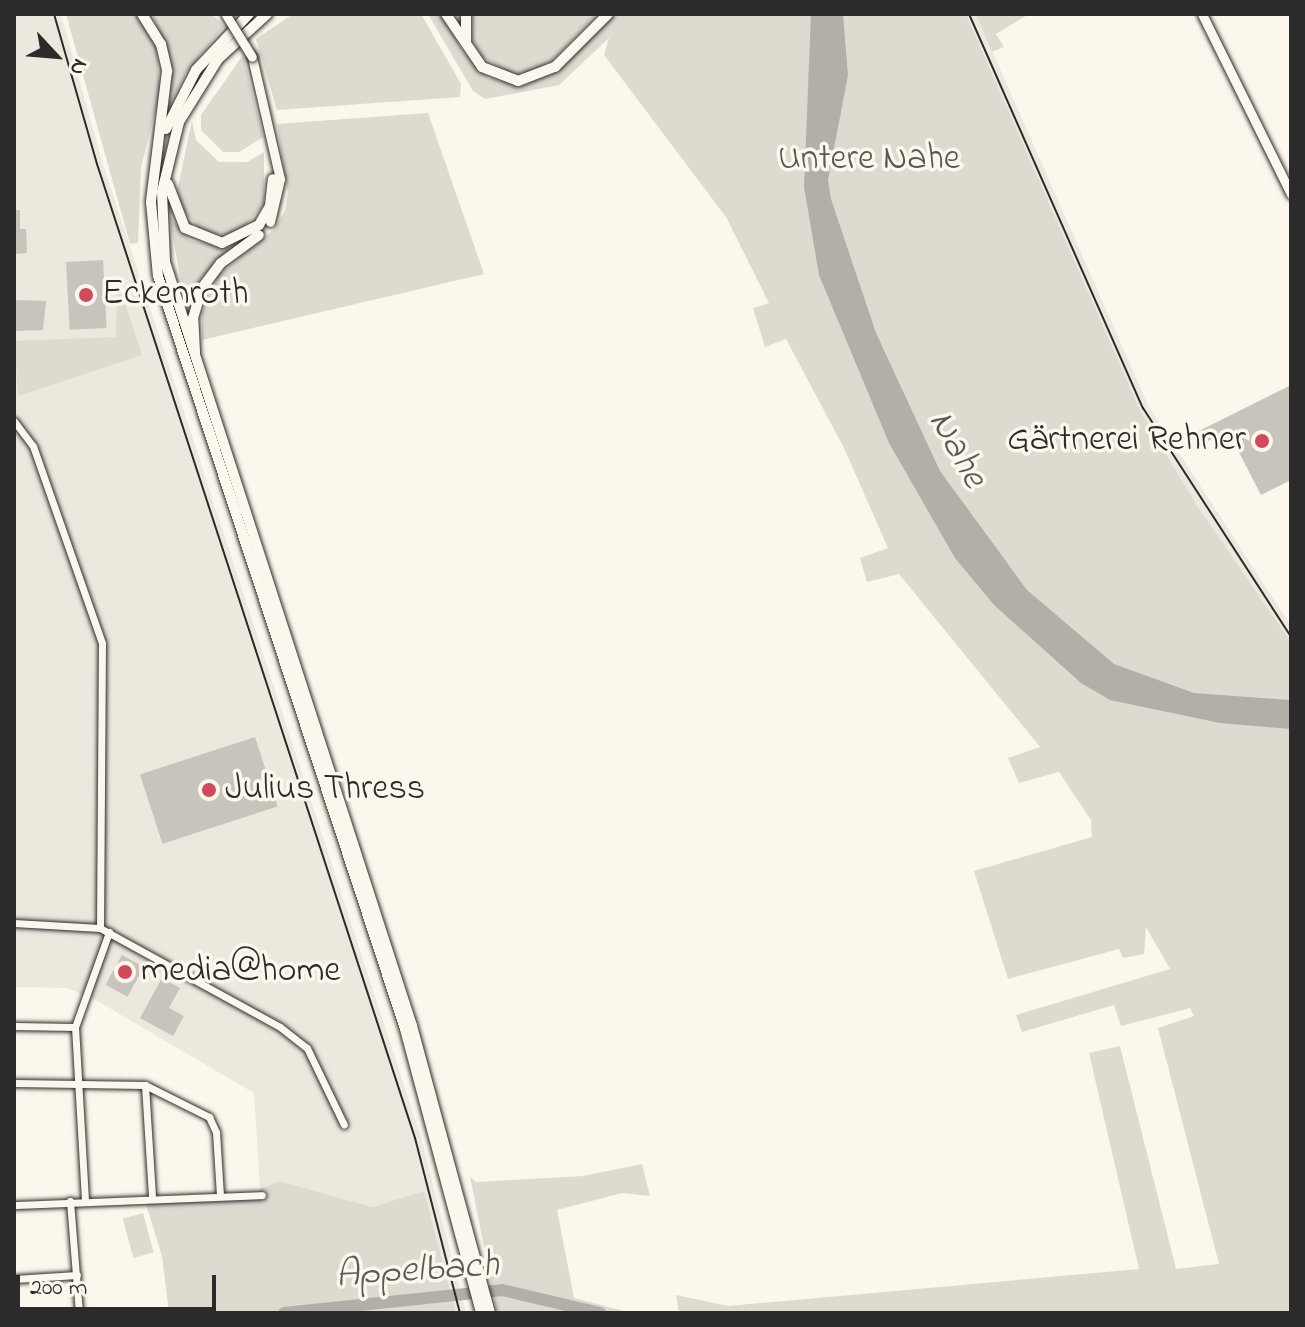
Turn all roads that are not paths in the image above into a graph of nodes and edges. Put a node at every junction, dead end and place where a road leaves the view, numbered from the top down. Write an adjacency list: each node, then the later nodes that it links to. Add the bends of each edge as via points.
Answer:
1 (142, 14): 11 (highway, via 161,44 167,71)
2 (225, 14): 10 (main road, bridge)
3 (249, 14): 11 (highway, via 188,83)
4 (267, 14): 12 (highway, via 208,71 179,122)
5 (446, 14): 9 (highway)
6 (466, 14): 9 (highway, via 465,37)
7 (608, 14): 9 (highway, via 538,77 505,80)
8 (1202, 14): 14 (main road)
9 (473, 58)
10 (258, 76): 13 (main road); 15 (main road, via 280,179)
11 (158, 154): 35 (highway, via 151,218 162,291 405,1029)
12 (166, 164): 13 (highway, via 171,205 180,223 215,243 241,238 259,225 272,199); 16 (highway, via 165,262)
13 (273, 179)
14 (1291, 194)
15 (270, 222): 16 (highway, via 202,288 193,318)
16 (196, 366): 35 (highway, via 412,1026)
17 (14, 421): 19 (street, via 33,446 103,649)
18 (14, 923): 19 (street)
19 (100, 928): 20 (street)
20 (109, 932): 22 (street); 26 (street, via 296,1037)
21 (14, 1026): 22 (street)
22 (75, 1027): 24 (street)
23 (14, 1083): 24 (street)
24 (78, 1084): 25 (street); 30 (street)
25 (145, 1085): 27 (street, via 213,1121); 29 (street)
26 (344, 1125)
27 (220, 1195): 28 (street); 29 (street)
28 (262, 1195)
29 (152, 1196): 30 (street)
30 (85, 1200): 31 (street)
31 (70, 1201): 32 (street); 33 (street)
32 (14, 1205)
33 (77, 1275): 34 (street); 37 (street)
34 (14, 1279)
35 (477, 1280): 36 (highway)
36 (484, 1308)
37 (79, 1313)

